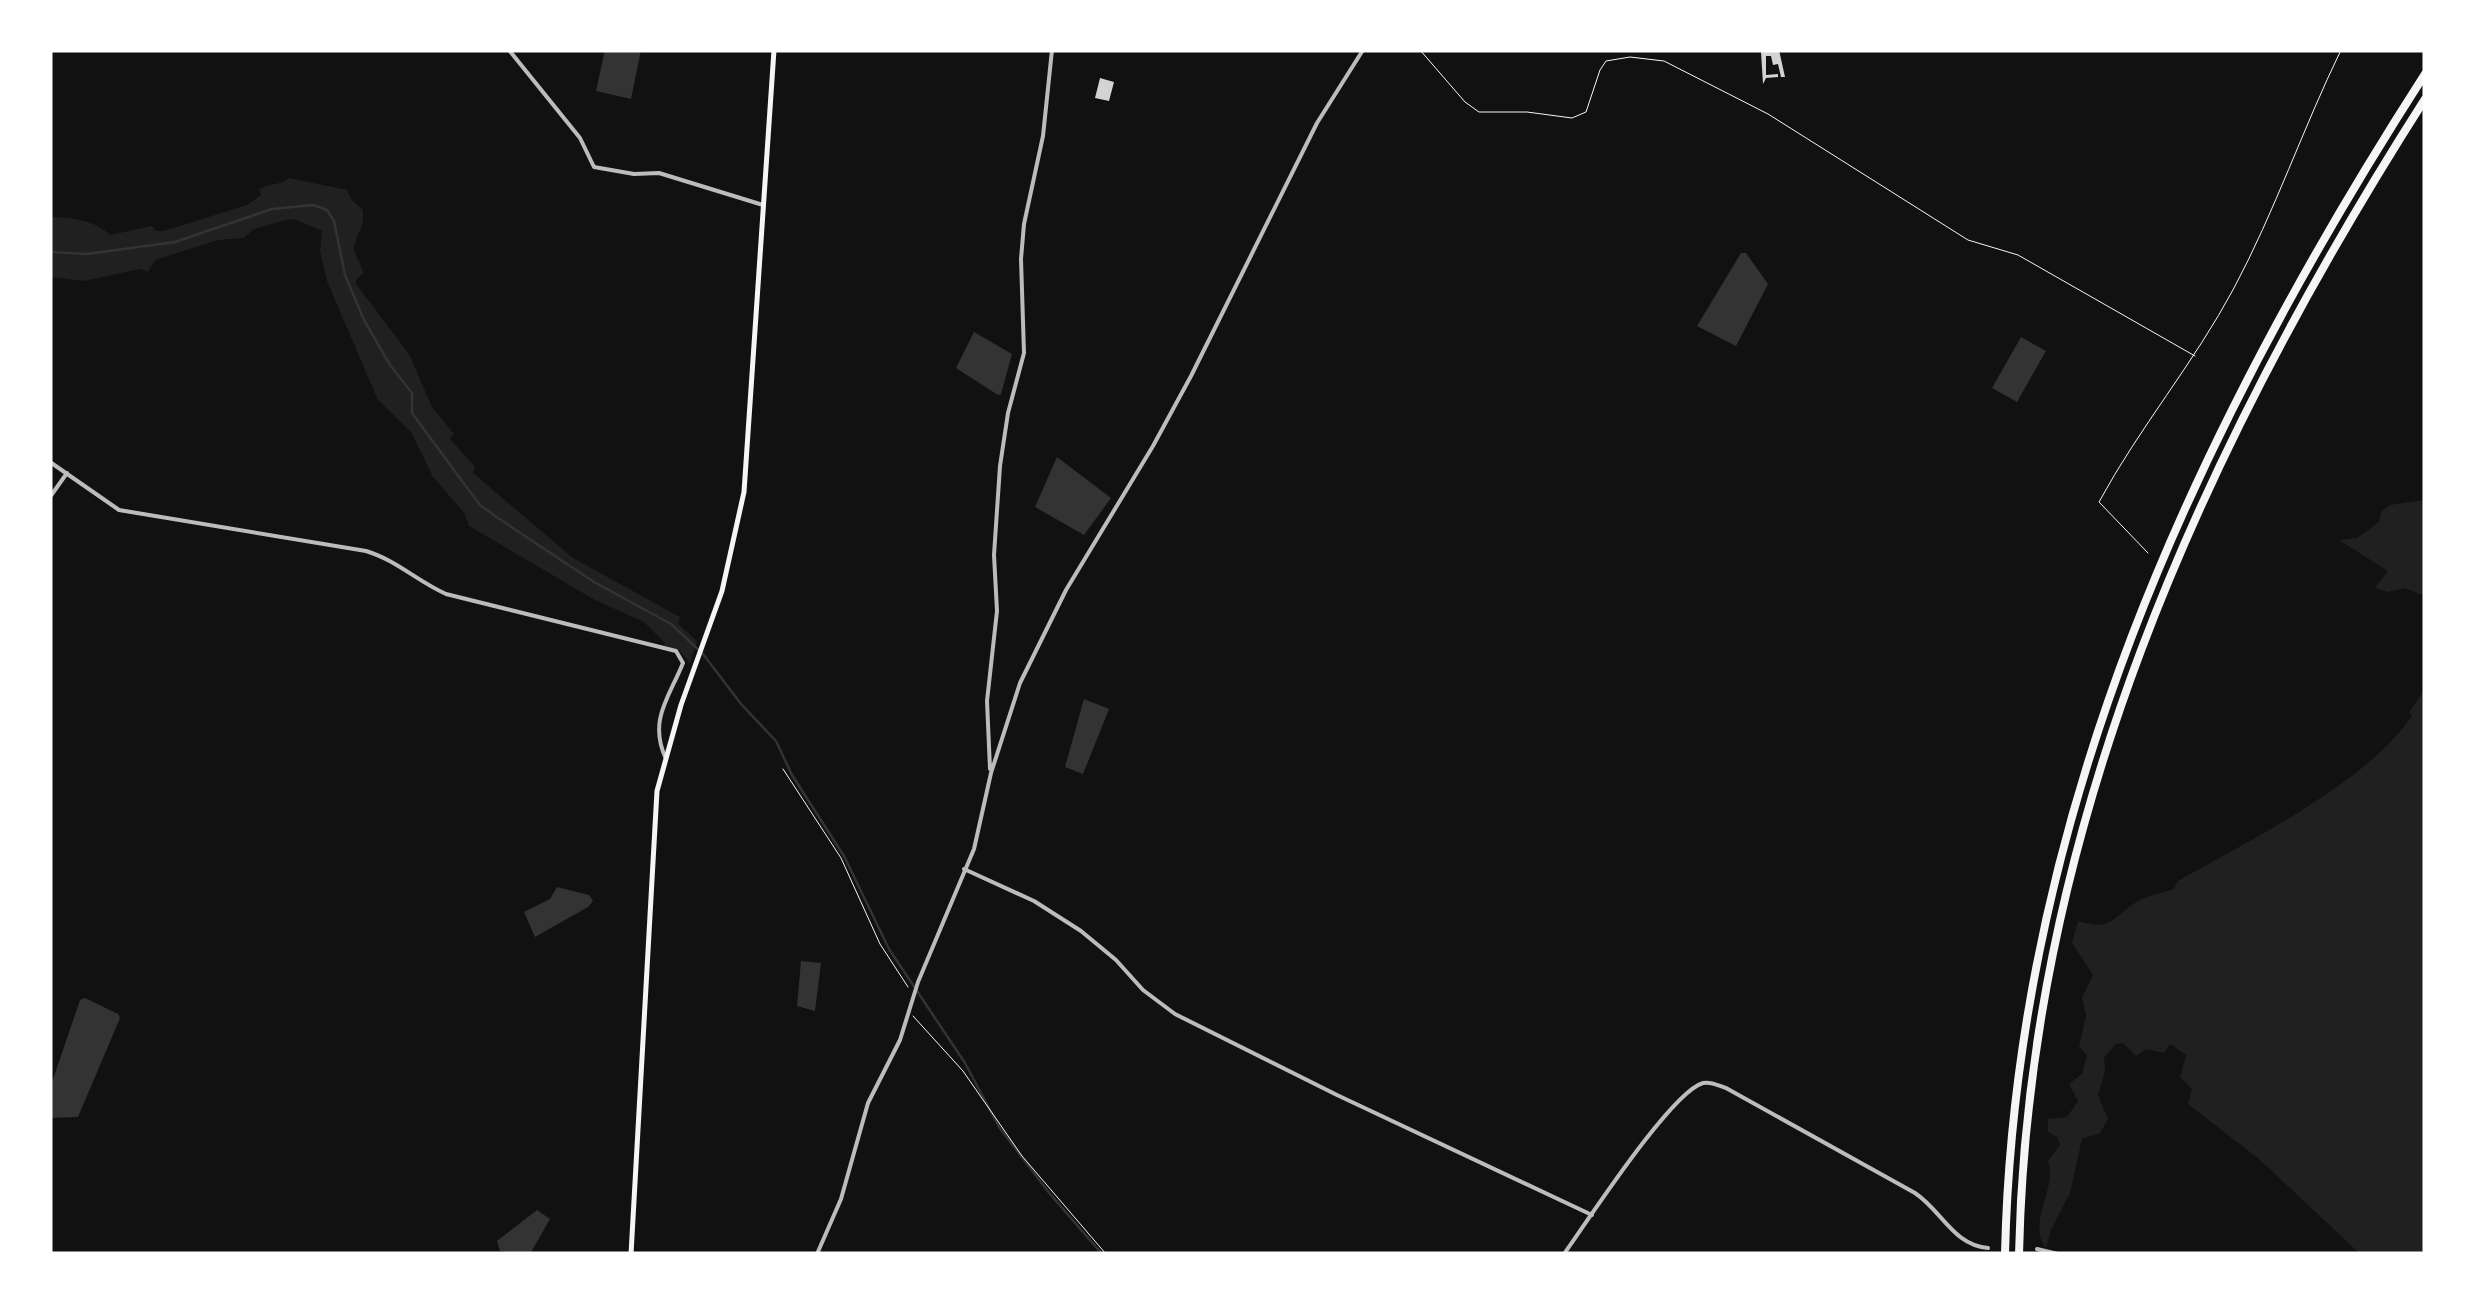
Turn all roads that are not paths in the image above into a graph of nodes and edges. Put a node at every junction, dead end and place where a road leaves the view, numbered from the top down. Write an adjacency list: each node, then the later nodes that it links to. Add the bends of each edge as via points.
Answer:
1 (509, 50): 7 (street, via 580,138 594,167 659,173)
2 (774, 50): 7 (main road)
3 (1052, 50): 12 (street, via 1024,224 1024,352 1000,466 997,611 987,701)
4 (1363, 50): 12 (street, via 1317,124 1153,446 1040,639)
5 (2425, 74): 20 (highway, via 2304,271 2240,391 2164,551 2106,702 2068,828 2032,986)
6 (2425, 99): 21 (highway, via 2252,397 2134,666 2055,938 2028,1113)
7 (764, 206): 11 (main road, via 744,492 722,591)
8 (50, 462): 9 (street)
9 (66, 473): 10 (street); 11 (street, via 119,510 366,550 446,594 676,651 682,664 658,729)
10 (50, 497)
11 (666, 759): 17 (main road, via 654,831)
12 (991, 773): 13 (street)
13 (964, 869): 14 (street, via 1081,931 1176,1014); 18 (street, via 900,1040 872,1094 842,1198)
14 (1592, 1215): 15 (street, via 1658,1126 1694,1089 1710,1083 1915,1193 1966,1243); 19 (street)
15 (1988, 1248)
16 (2037, 1249): 22 (street)
17 (631, 1254)
18 (817, 1254)
19 (1564, 1254)
20 (2005, 1254)
21 (2019, 1254)
22 (2058, 1254)

